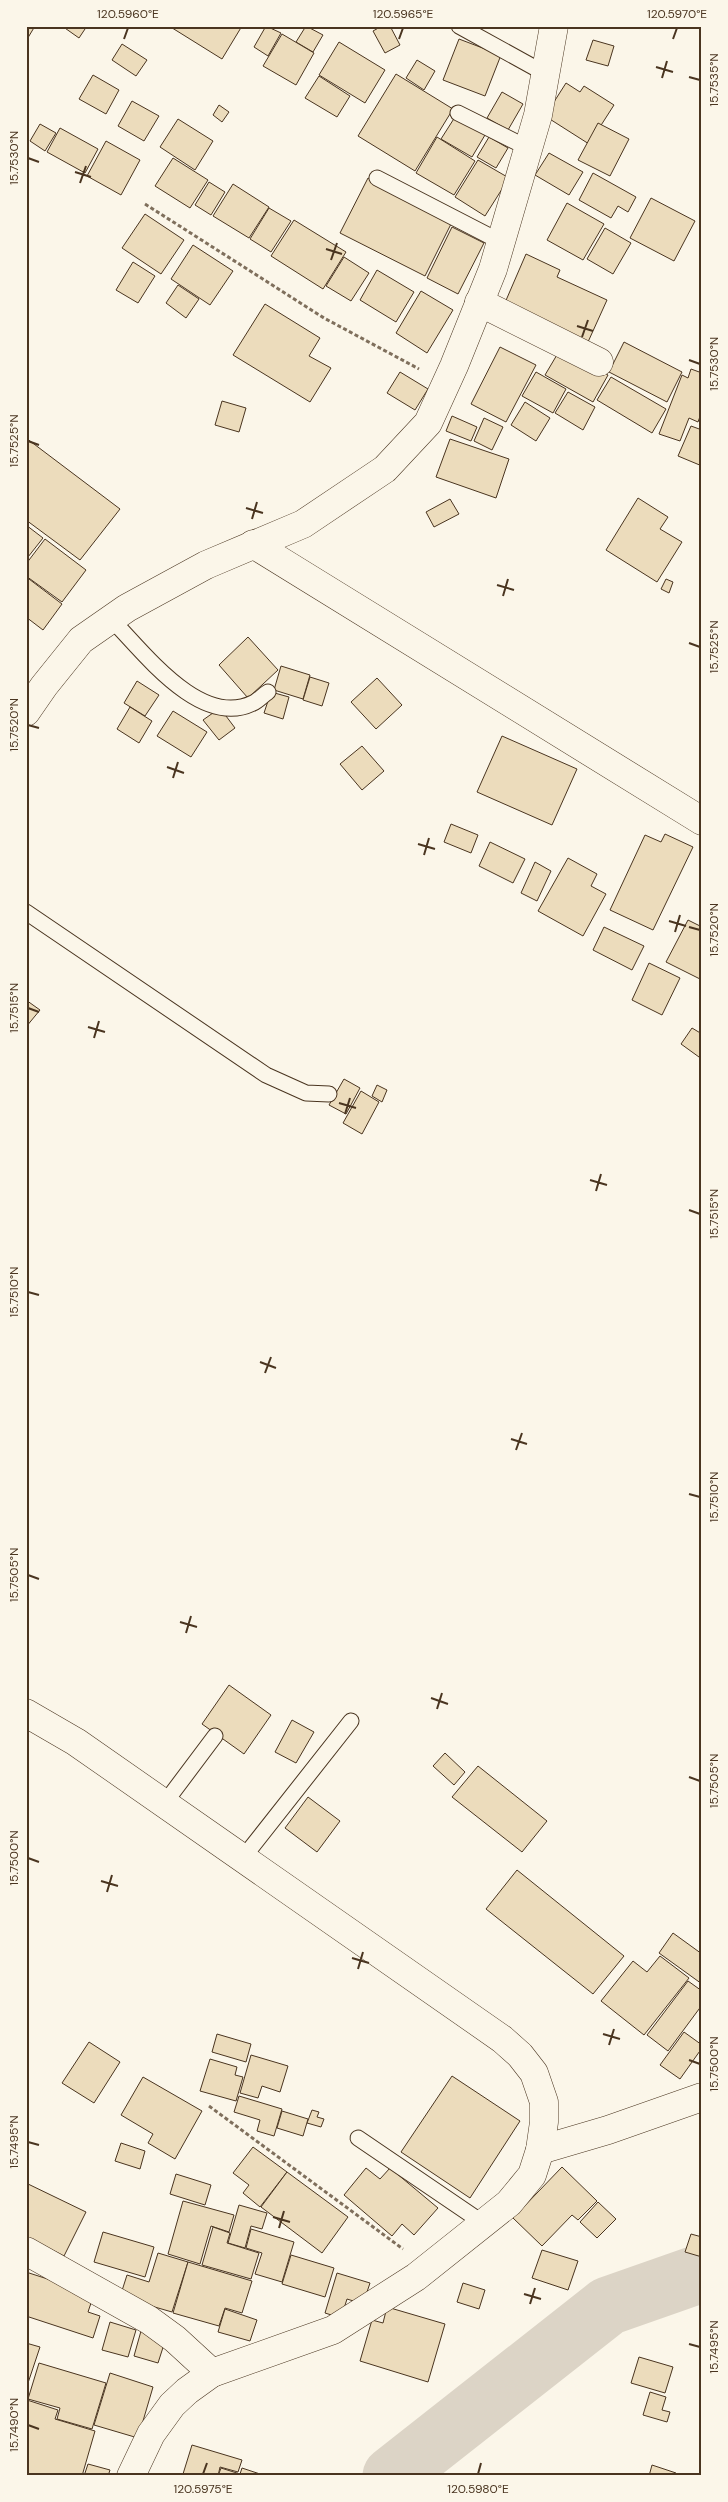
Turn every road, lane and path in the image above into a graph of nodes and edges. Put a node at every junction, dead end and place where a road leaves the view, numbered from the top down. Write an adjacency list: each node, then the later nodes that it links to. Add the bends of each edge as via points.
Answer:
1 (458, 26): 3 (lane)
2 (554, 26): 3 (street)
3 (546, 74): 5 (street)
4 (458, 113): 5 (lane)
5 (528, 148): 8 (street)
6 (377, 178): 8 (lane)
7 (145, 204): 11 (path, via 324,318)
8 (500, 242): 9 (street)
9 (479, 302): 10 (street); 11 (street)
10 (599, 362)
11 (446, 383): 12 (street, via 428,423 385,470 303,524)
12 (253, 544): 13 (street, via 206,565); 16 (street)
13 (111, 619): 14 (lane, via 179,687 196,699 212,706 230,708 252,703); 15 (street, via 81,640)
14 (268, 692)
15 (26, 712)
16 (702, 821)
17 (26, 912): 18 (lane, via 266,1075 306,1093)
18 (329, 1094)
19 (26, 1713): 22 (street, via 76,1742)
20 (351, 1721): 23 (lane)
21 (215, 1736): 22 (lane)
22 (164, 1804): 23 (street)
23 (243, 1858): 27 (street, via 455,2004 520,2056 534,2073 544,2102)
24 (702, 2097): 27 (street)
25 (209, 2106): 30 (path)
26 (358, 2138): 28 (lane)
27 (540, 2150): 28 (street, via 532,2175 509,2203)
28 (483, 2223): 30 (street)
29 (26, 2251): 31 (street, via 149,2320)
30 (428, 2267): 31 (street, via 333,2330)
31 (212, 2373): 32 (street, via 172,2405 151,2434)
32 (131, 2476)

